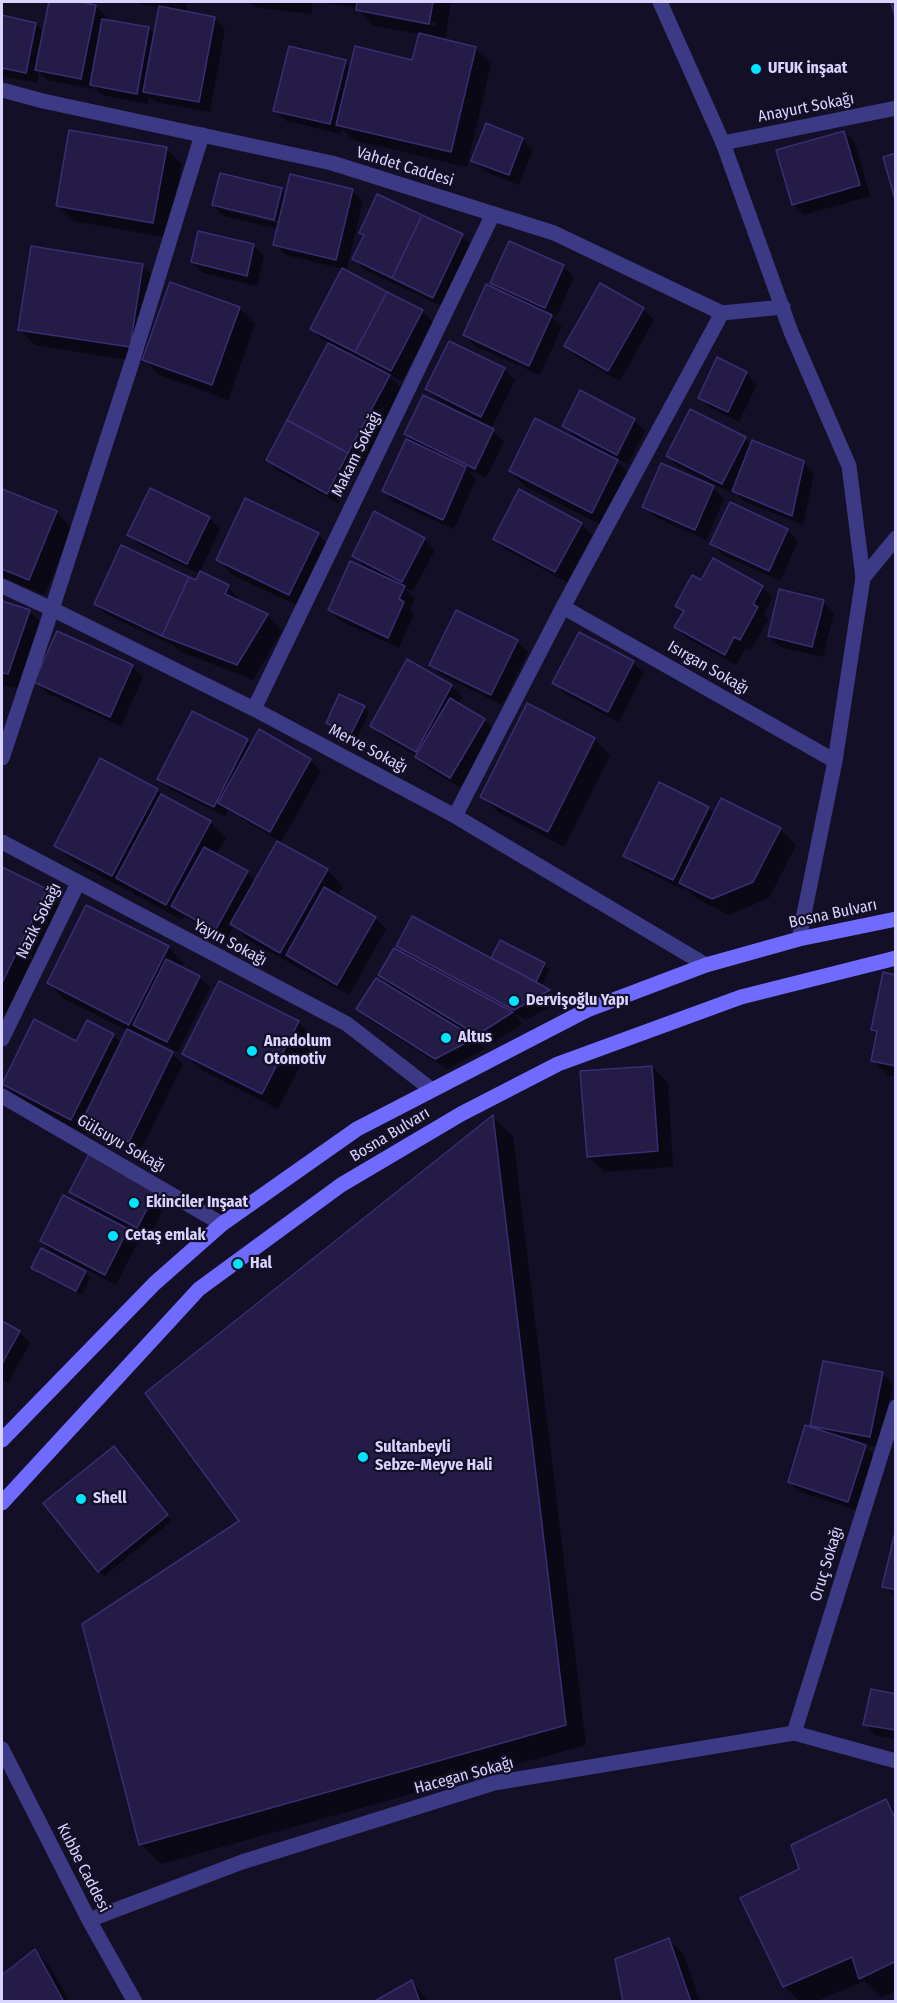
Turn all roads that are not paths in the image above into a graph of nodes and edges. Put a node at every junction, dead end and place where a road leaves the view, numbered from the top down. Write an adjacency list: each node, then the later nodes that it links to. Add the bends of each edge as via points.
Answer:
1 (660, 2): 5 (street)
2 (2, 90): 4 (street, Vahdet Caddesi)
3 (896, 108): 5 (street, Anayurt Sokağı)
4 (202, 135): 6 (street, Vahdet Caddesi, via 332,163); 13 (street)
5 (723, 143): 7 (street)
6 (493, 214): 8 (street, Vahdet Caddesi, via 554,233); 14 (street, Makam Sokağı)
7 (783, 307): 8 (street); 10 (street, via 849,466)
8 (722, 313): 12 (street)
9 (896, 538): 10 (street)
10 (863, 579): 16 (street)
11 (2, 586): 13 (street, Merve Sokağı)
12 (563, 607): 16 (street, Isırgan Sokağı); 17 (street)
13 (52, 609): 14 (street, Merve Sokağı); 15 (street)
14 (254, 709): 17 (street, Merve Sokağı)
15 (2, 758)
16 (835, 761): 21 (street)
17 (455, 816): 23 (street, Merve Sokağı)
18 (2, 842): 19 (street, Yayın Sokağı)
19 (78, 884): 24 (street, Nazik Sokağı); 25 (street, Yayın Sokağı, via 347,1024)
20 (896, 919): 21 (main road, Bosna Bulvarı)
21 (799, 939): 23 (main road, Bosna Bulvarı)
22 (896, 958): 30 (main road, Bosna Bulvarı, via 741,997 558,1064 461,1114 341,1185 199,1289)
23 (706, 965): 25 (main road, Bosna Bulvarı, via 587,1010)
24 (2, 1039)
25 (432, 1090): 27 (main road, Bosna Bulvarı, via 357,1129)
26 (2, 1096): 27 (street, Gülsuyu Sokağı)
27 (222, 1224): 29 (main road, Bosna Bulvarı, via 155,1283)
28 (896, 1407): 31 (street, Oruç Sokağı)
29 (2, 1440)
30 (2, 1503)
31 (794, 1732): 33 (street, Hacegan Sokağı); 34 (street, Hacegan Sokağı, via 494,1783 243,1862)
32 (2, 1749): 34 (street, Kubbe Caddesi)
33 (896, 1761)
34 (89, 1920): 35 (street, Kubbe Caddesi)
35 (135, 2001)

